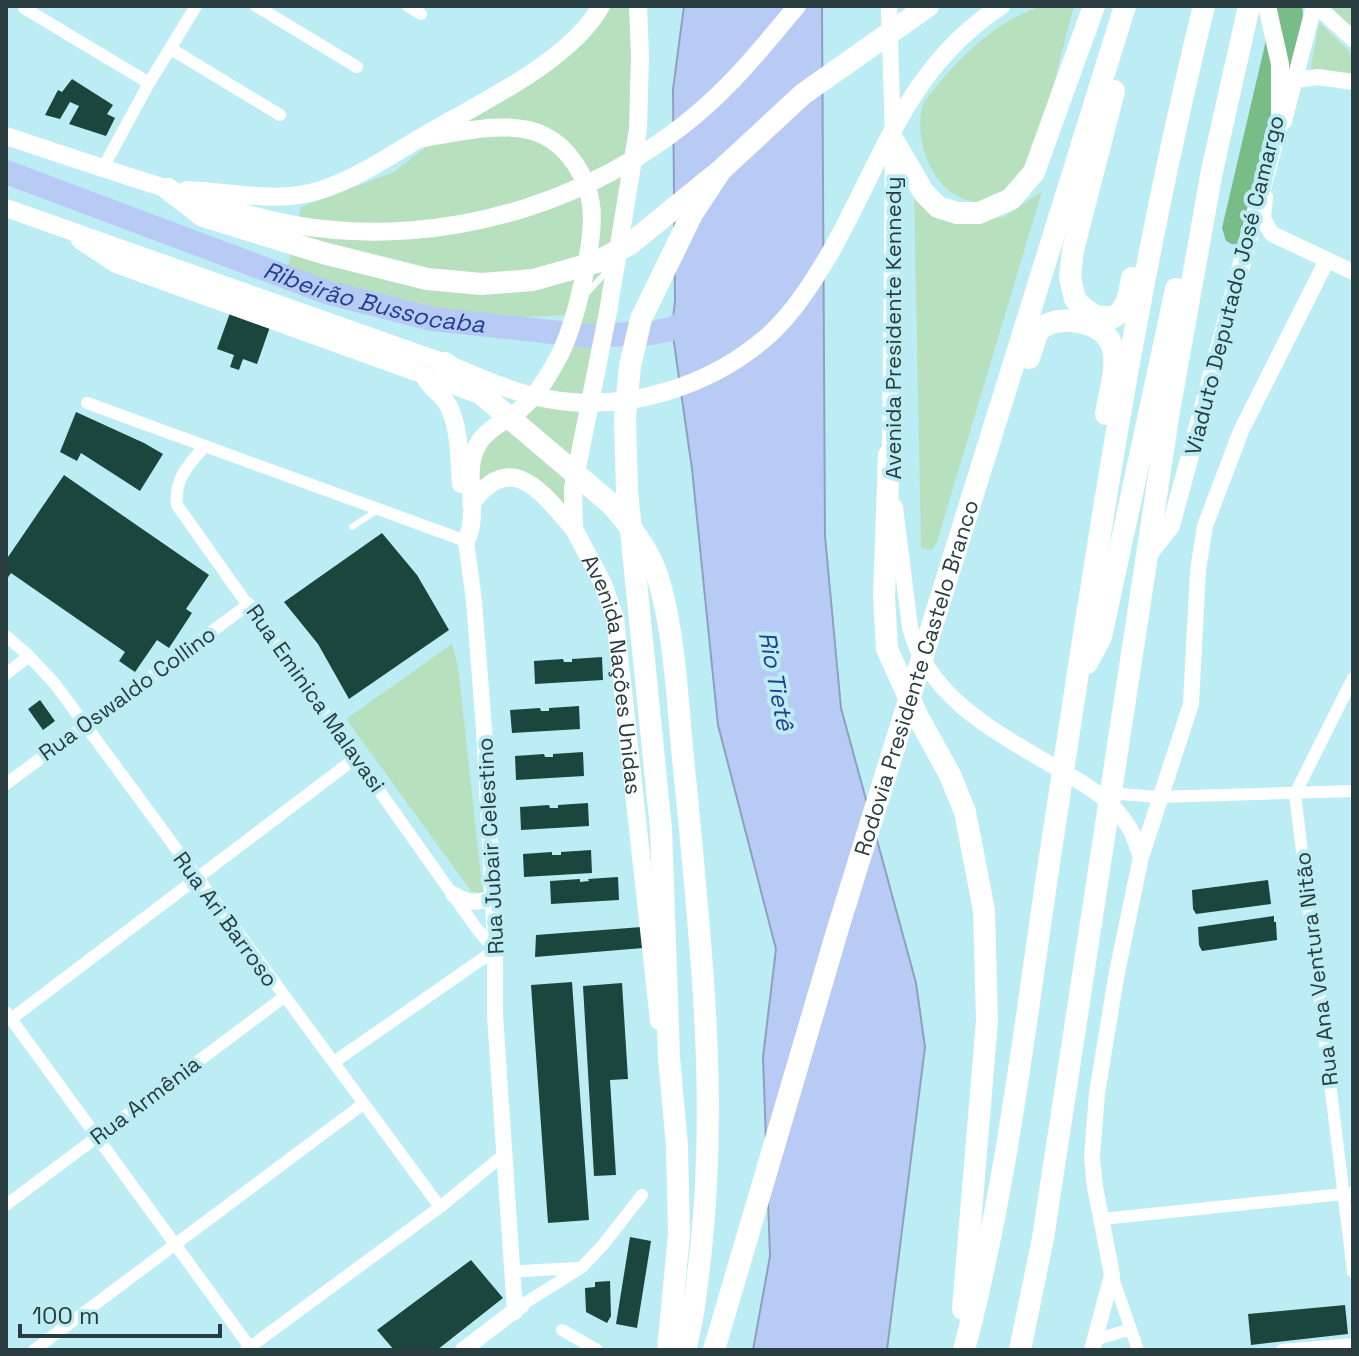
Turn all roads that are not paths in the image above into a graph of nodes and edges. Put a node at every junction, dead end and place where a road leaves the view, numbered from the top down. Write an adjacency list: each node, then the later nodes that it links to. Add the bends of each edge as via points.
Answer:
1 (178, 6): 16 (street)
2 (256, 6): 22 (street)
3 (408, 6): 17 (street)
4 (601, 6): 28 (main road, via 560,52)
5 (638, 6): 37 (main road, Avenida Nações Unidas, via 638,129)
6 (797, 6): 33 (main road, via 720,93 664,139 617,171 509,214 412,229 350,230 291,224)
7 (889, 6): 29 (main road, Avenida Presidente Kennedy)
8 (928, 6): 31 (highway, via 803,94)
9 (1001, 6): 41 (main road, via 972,25 932,67 799,302 743,355 673,390 578,403 507,389)
10 (1094, 6): 29 (highway, via 1034,172 1011,199 979,213 938,207)
11 (1125, 6): 20 (highway, Rodovia Presidente Castelo Branco)
12 (1204, 6): 34 (highway)
13 (1267, 6): 54 (main road, Viaduto Deputado José Camargo, via 1280,64 1280,122 1171,526)
14 (1315, 6): 19 (main road); 23 (main road)
15 (24, 8): 25 (street)
16 (194, 10): 21 (street)
17 (421, 14)
18 (1246, 17): 32 (highway)
19 (1353, 39)
20 (1114, 43): 34 (highway, via 1118,78 1070,277 1075,299 1095,316 1112,318 1122,312 1145,212); 45 (highway, Rodovia Presidente Castelo Branco)
21 (171, 49): 25 (street); 26 (street)
22 (357, 67)
23 (1295, 80): 24 (main road); 38 (main road, via 1263,219 1272,234)
24 (1353, 82)
25 (149, 83): 30 (street)
26 (280, 115)
27 (6, 136): 30 (main road)
28 (419, 139): 33 (main road, via 322,190 264,198); 40 (main road, via 518,128 544,135 569,153 591,203 590,240)
29 (893, 140): 47 (main road, Avenida Presidente Kennedy)
30 (103, 168): 33 (main road)
31 (721, 170): 33 (highway, via 630,244 597,262 533,280 482,284 427,279 273,240 203,216); 75 (highway, via 692,214 641,319 625,416 661,829)
32 (1212, 171): 54 (highway); 60 (highway, via 1197,194 1101,637)
33 (168, 189)
34 (1161, 190): 48 (highway)
35 (6, 208): 36 (main road)
36 (69, 231): 41 (main road); 42 (main road, via 116,264)
37 (617, 260): 40 (lane); 52 (main road, Avenida Nações Unidas, via 573,488)
38 (1327, 260): 39 (main road); 67 (main road, via 1241,431 1212,504 1198,570 1191,704)
39 (1353, 272)
40 (576, 309): 44 (main road, via 560,355)
41 (445, 363): 100 (highway, via 611,504 628,522 657,574 673,663 707,1044 706,1176 696,1300)
42 (424, 374): 44 (main road); 53 (main road, via 452,415)
43 (87, 403): 46 (street)
44 (522, 409): 49 (main road, via 481,439 469,471)
45 (997, 411): 48 (highway, via 1019,389 1038,331 1070,320 1092,325 1111,340 1115,356 1103,438); 101 (highway, Rodovia Presidente Castelo Branco)
46 (205, 446): 50 (street); 55 (street, Rua Eminica Malavasi, via 181,475 177,505)
47 (889, 455): 65 (main road, Avenida Presidente Kennedy, via 910,627 924,666 979,718); 102 (highway, via 887,649 965,812 986,925 985,1053)
48 (1113, 461): 60 (highway)
49 (471, 504): 52 (main road, via 489,484 517,477 529,481); 53 (main road, via 472,530)
50 (379, 509): 51 (lane); 53 (street)
51 (352, 527)
52 (574, 529): 75 (main road, Avenida Nações Unidas, via 615,618 656,994)
53 (466, 541): 71 (main road, Rua Jubair Celestino, via 480,666)
54 (1148, 555): 103 (highway, via 1043,1238)
55 (249, 604): 61 (street, Rua Oswaldo Collino); 62 (street, Rua Eminica Malavasi)
56 (6, 636): 57 (street, Rua Ari Barroso)
57 (29, 656): 58 (street); 61 (street, Rua Ari Barroso)
58 (6, 674)
59 (1353, 678): 66 (street)
60 (1077, 682): 102 (highway, via 997,1205)
61 (83, 725): 63 (street, Rua Oswaldo Collino); 69 (street, Rua Ari Barroso)
62 (357, 757): 69 (street); 70 (street, Rua Eminica Malavasi)
63 (6, 784)
64 (1353, 791): 66 (street)
65 (1096, 792): 67 (street); 68 (main road, Avenida Presidente Kennedy, via 1130,828)
66 (1295, 794): 67 (street); 80 (street, Rua Ana Ventura Nitão)
67 (1158, 797): 68 (main road)
68 (1141, 857): 84 (main road, via 1094,1117 1092,1157)
69 (196, 878): 73 (street, Rua Ari Barroso); 74 (street)
70 (453, 894): 71 (main road, via 466,902); 72 (street, Rua Eminica Malavasi)
71 (493, 898): 72 (main road, Rua Jubair Celestino)
72 (495, 948): 76 (street); 79 (main road, Rua Jubair Celestino)
73 (284, 997): 76 (street, Rua Ari Barroso); 78 (street, Rua Armênia)
74 (9, 1015): 78 (street)
75 (669, 1058): 99 (highway, Avenida Nações Unidas, via 679,1234)
76 (334, 1062): 77 (street, Rua Ari Barroso)
77 (363, 1104): 83 (street, Rua Ari Barroso); 85 (street)
78 (96, 1136): 82 (street, Rua Armênia); 85 (street)
79 (506, 1153): 83 (street); 87 (main road, Rua Jubair Celestino, via 515,1177); 90 (main road, Rua Jubair Celestino)
80 (1348, 1193): 84 (street); 88 (street, Rua Ana Ventura Nitão)
81 (642, 1195): 86 (street)
82 (6, 1205)
83 (440, 1207): 95 (street)
84 (1102, 1219): 89 (main road)
85 (175, 1244): 95 (street); 96 (street)
86 (581, 1268): 87 (street); 90 (street)
87 (522, 1271): 90 (main road, Rua Jubair Celestino)
88 (1353, 1272)
89 (1112, 1275): 91 (street); 94 (main road)
90 (520, 1308): 97 (main road)
91 (1131, 1329): 94 (street); 104 (street)
92 (562, 1330): 98 (street)
93 (1353, 1344): 105 (street)
94 (1094, 1345)
95 (249, 1349)
96 (34, 1350)
97 (463, 1350)
98 (597, 1350)
99 (668, 1350)
100 (685, 1350)
101 (714, 1350)
102 (961, 1350)
103 (1020, 1350)
104 (1138, 1350)
105 (1282, 1350)

